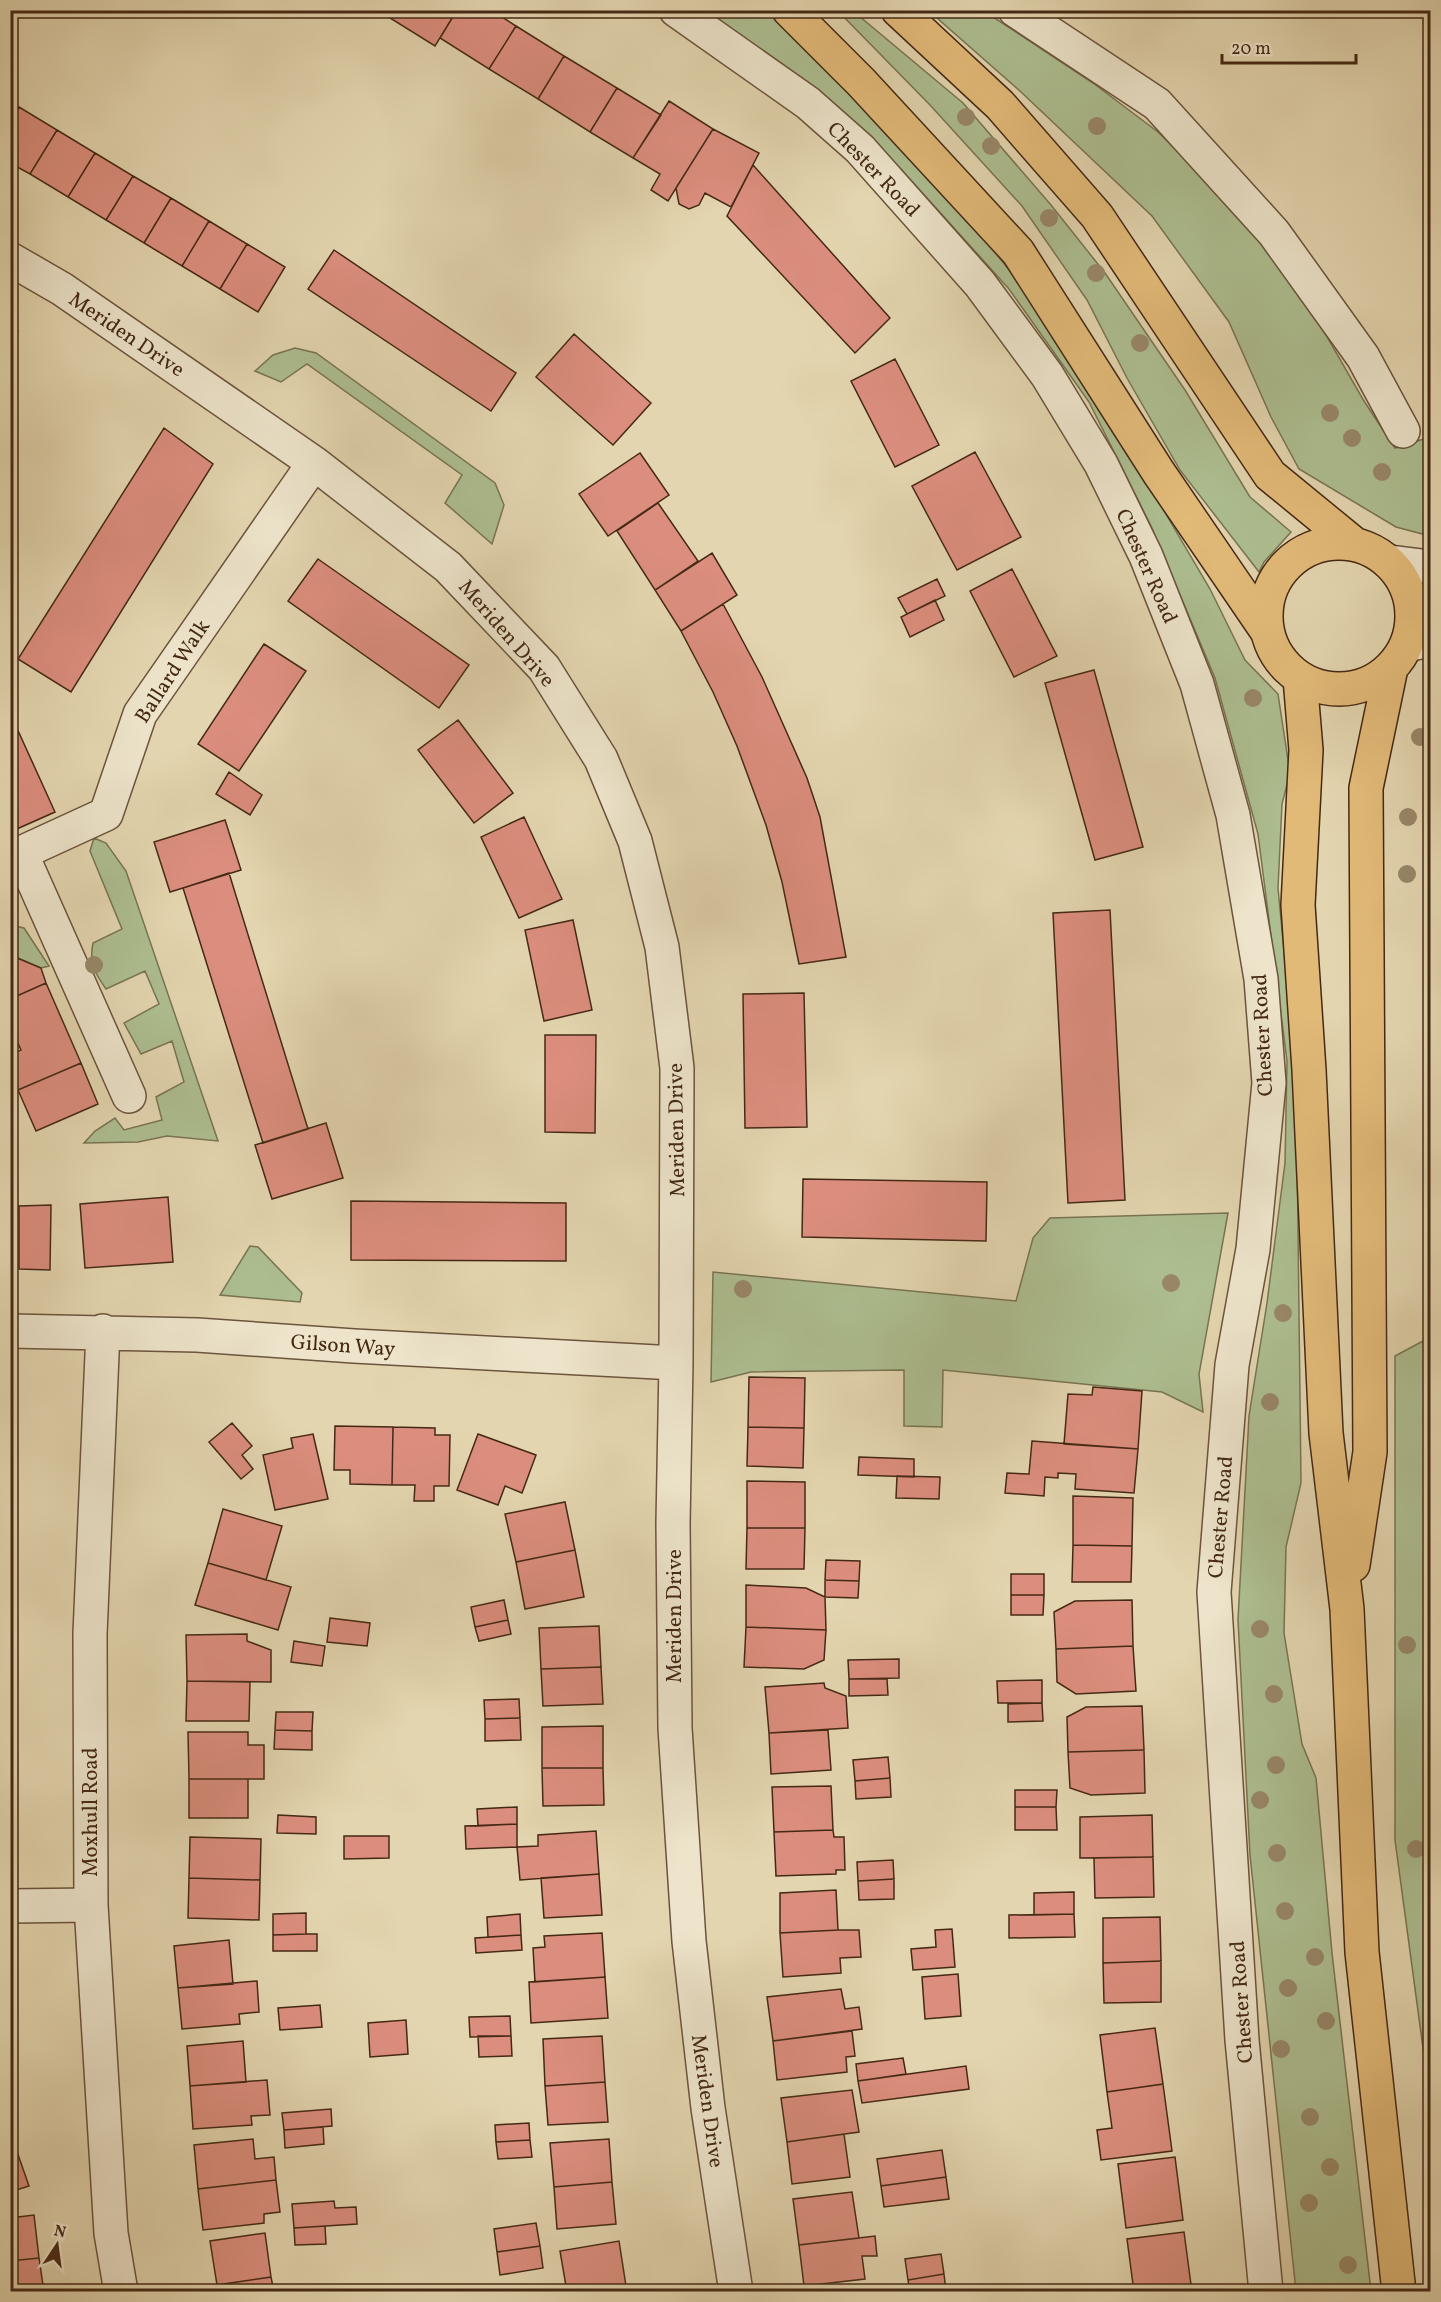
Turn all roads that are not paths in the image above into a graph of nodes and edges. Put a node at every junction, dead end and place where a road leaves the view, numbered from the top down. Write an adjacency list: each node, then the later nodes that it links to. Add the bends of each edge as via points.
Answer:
1 (676, 10): 24 (street, Chester Road, via 808,103 860,149 980,284 1047,375 1101,465 1146,556 1197,684 1233,815 1261,979 1269,1083 1253,1249 1232,1365 1214,1592 1242,2040)
2 (789, 10): 11 (main road, via 1018,252 1159,473)
3 (898, 10): 8 (main road, via 1000,105 1097,216 1270,475)
4 (1015, 10): 6 (street, via 1164,112 1274,233 1363,357)
5 (10, 259): 7 (street, Meriden Drive, via 62,289)
6 (1403, 431)
7 (315, 463): 14 (street, Ballard Walk, via 140,714 106,814); 18 (street, Meriden Drive, via 448,567 544,668 601,759 635,841 662,947 677,1068)
8 (1353, 543): 9 (main road); 11 (main road, via 1325,544 1303,551 1285,566 1272,586 1266,608)
9 (1390, 562): 10 (street); 12 (main road, via 1410,594 1413,617)
10 (1431, 567)
11 (1267, 631): 13 (main road, via 1280,659)
12 (1409, 651): 13 (main road, via 1371,683 1334,689); 19 (main road, Chester Road, via 1366,788 1370,1452)
13 (1300, 678): 19 (main road, Chester Road, via 1306,750 1298,905 1326,1434)
14 (16, 856): 15 (street, Ballard Walk)
15 (129, 1096)
16 (10, 1330): 17 (street, Gilson Way)
17 (103, 1331): 18 (street, Gilson Way); 20 (street, Moxhull Road, via 90,1634)
18 (676, 1363): 23 (street, Meriden Drive, via 676,1751 689,1941 708,2108)
19 (1347, 1609): 25 (main road, Chester Road, via 1362,1952)
20 (91, 1905): 21 (street); 22 (street, Moxhull Road, via 111,2233)
21 (10, 1906)
22 (121, 2292)
23 (736, 2292)
24 (1266, 2292)
25 (1399, 2292)

